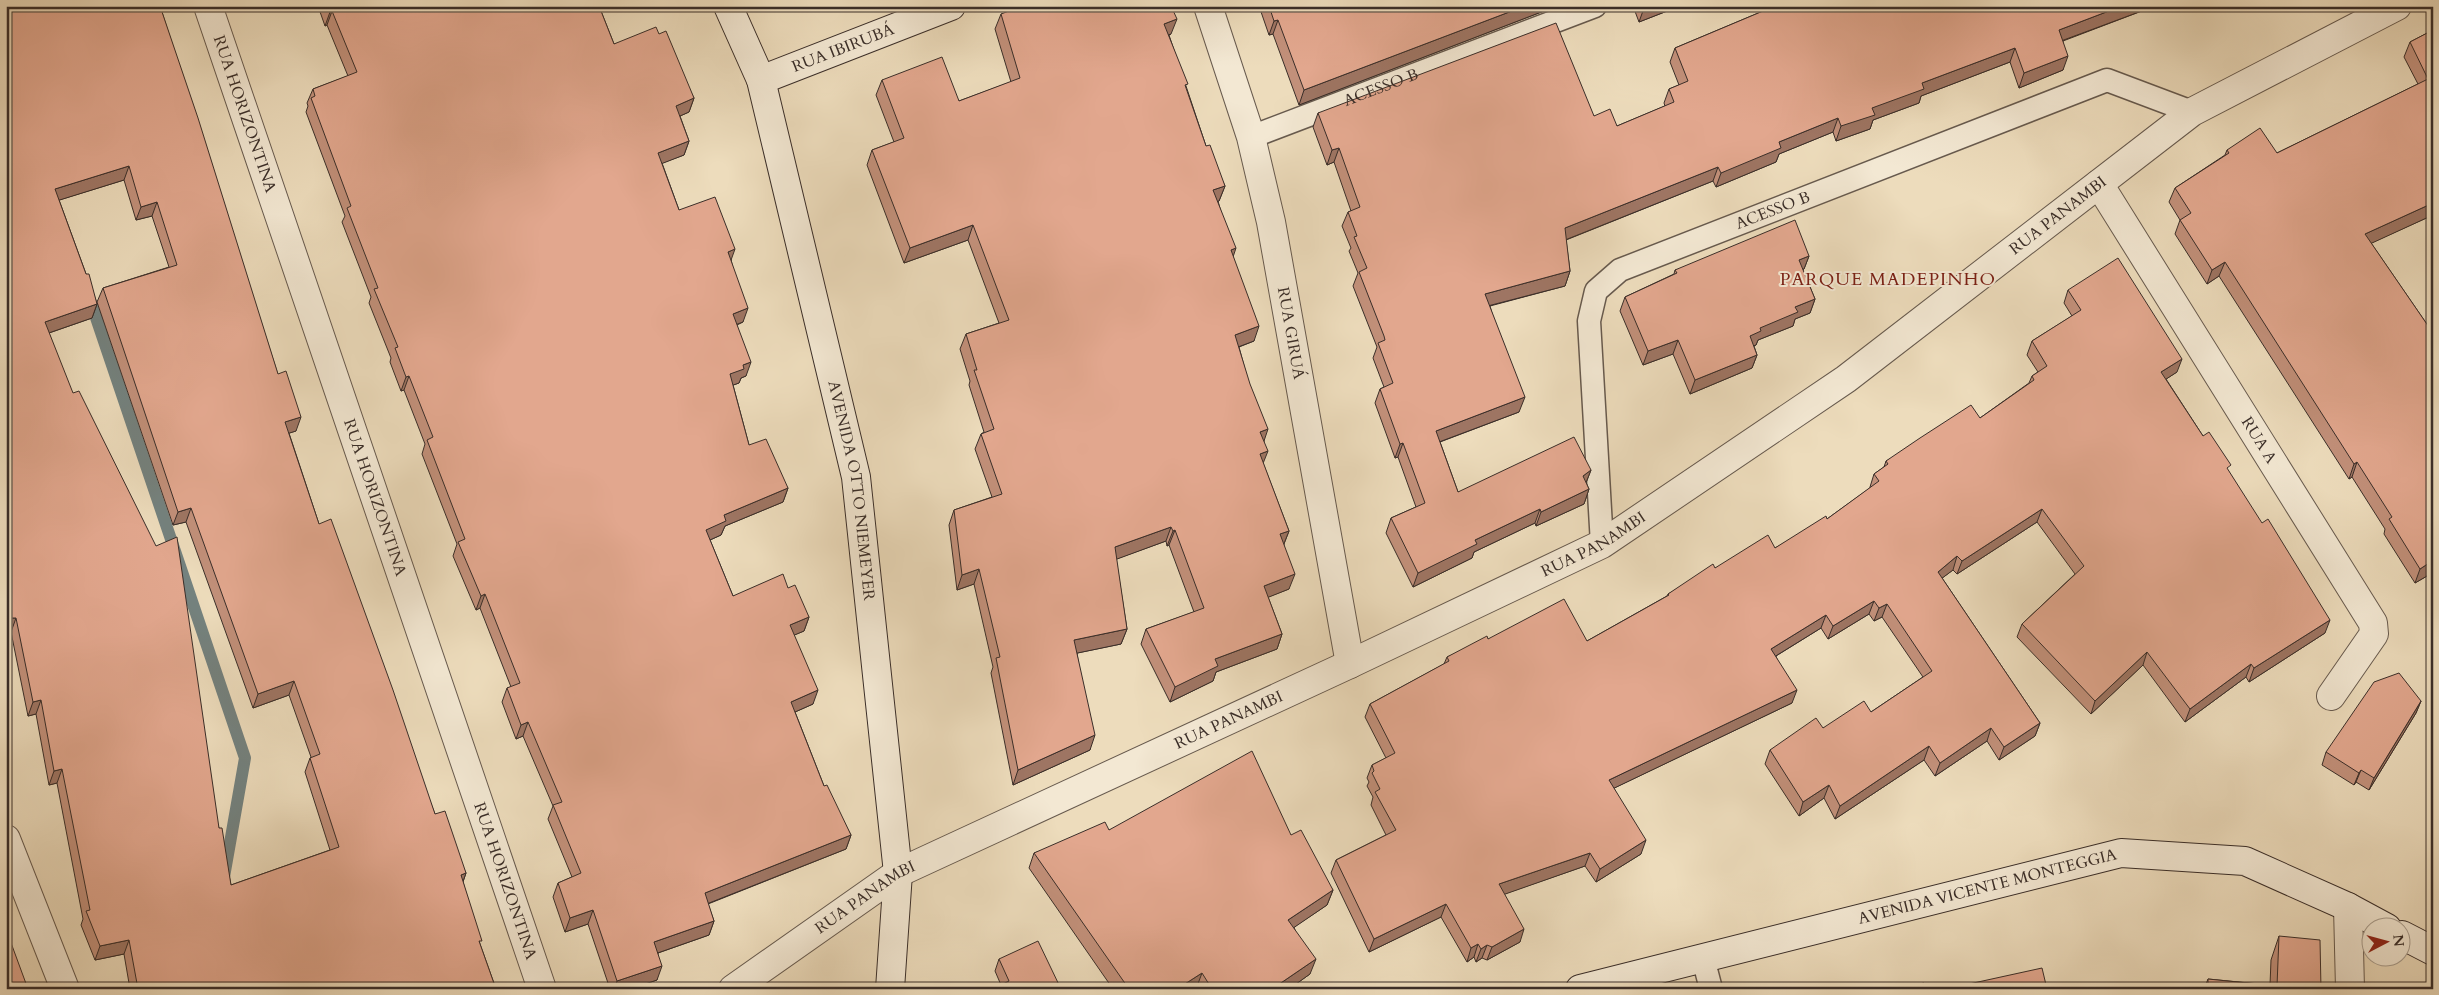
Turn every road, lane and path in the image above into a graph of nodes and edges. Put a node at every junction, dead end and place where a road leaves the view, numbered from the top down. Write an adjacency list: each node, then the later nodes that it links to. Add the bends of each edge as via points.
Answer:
1 (208, 6): 22 (street, RUA HORIZONTINA)
2 (728, 6): 7 (street, AVENIDA OTTO NIEMEYER)
3 (951, 6): 7 (street, RUA IBIRUBÁ)
4 (1208, 6): 9 (street, RUA GIRUÁ)
5 (1595, 6): 9 (lane, ACESSO B)
6 (2397, 6): 8 (street, RUA PANAMBI)
7 (761, 80): 15 (street, AVENIDA OTTO NIEMEYER, via 856,477)
8 (2192, 112): 10 (street, RUA PANAMBI); 11 (lane, ACESSO B, via 2107,80 1620,270 1596,291 1589,321)
9 (1251, 137): 12 (street, RUA GIRUÁ, via 1272,232)
10 (2100, 184): 11 (street, RUA PANAMBI, via 1846,379); 13 (street, RUA A, via 2373,623 2374,634)
11 (1602, 544): 12 (street, RUA PANAMBI)
12 (1350, 664): 15 (street, RUA PANAMBI)
13 (2331, 696)
14 (6, 839): 21 (street)
15 (898, 874): 23 (street, RUA PANAMBI); 24 (street, AVENIDA OTTO NIEMEYER)
16 (2348, 907): 17 (street, AVENIDA VICENTE MONTEGGIA); 20 (street, AVENIDA VICENTE MONTEGGIA, via 2245,862 2122,853); 27 (street)
17 (2368, 918)
18 (2412, 940): 19 (street)
19 (2433, 951)
20 (1703, 958): 25 (street, AVENIDA VICENTE MONTEGGIA); 26 (lane)
21 (65, 989)
22 (542, 989)
23 (733, 989)
24 (890, 989)
25 (1580, 989)
26 (1711, 989)
27 (2350, 989)

